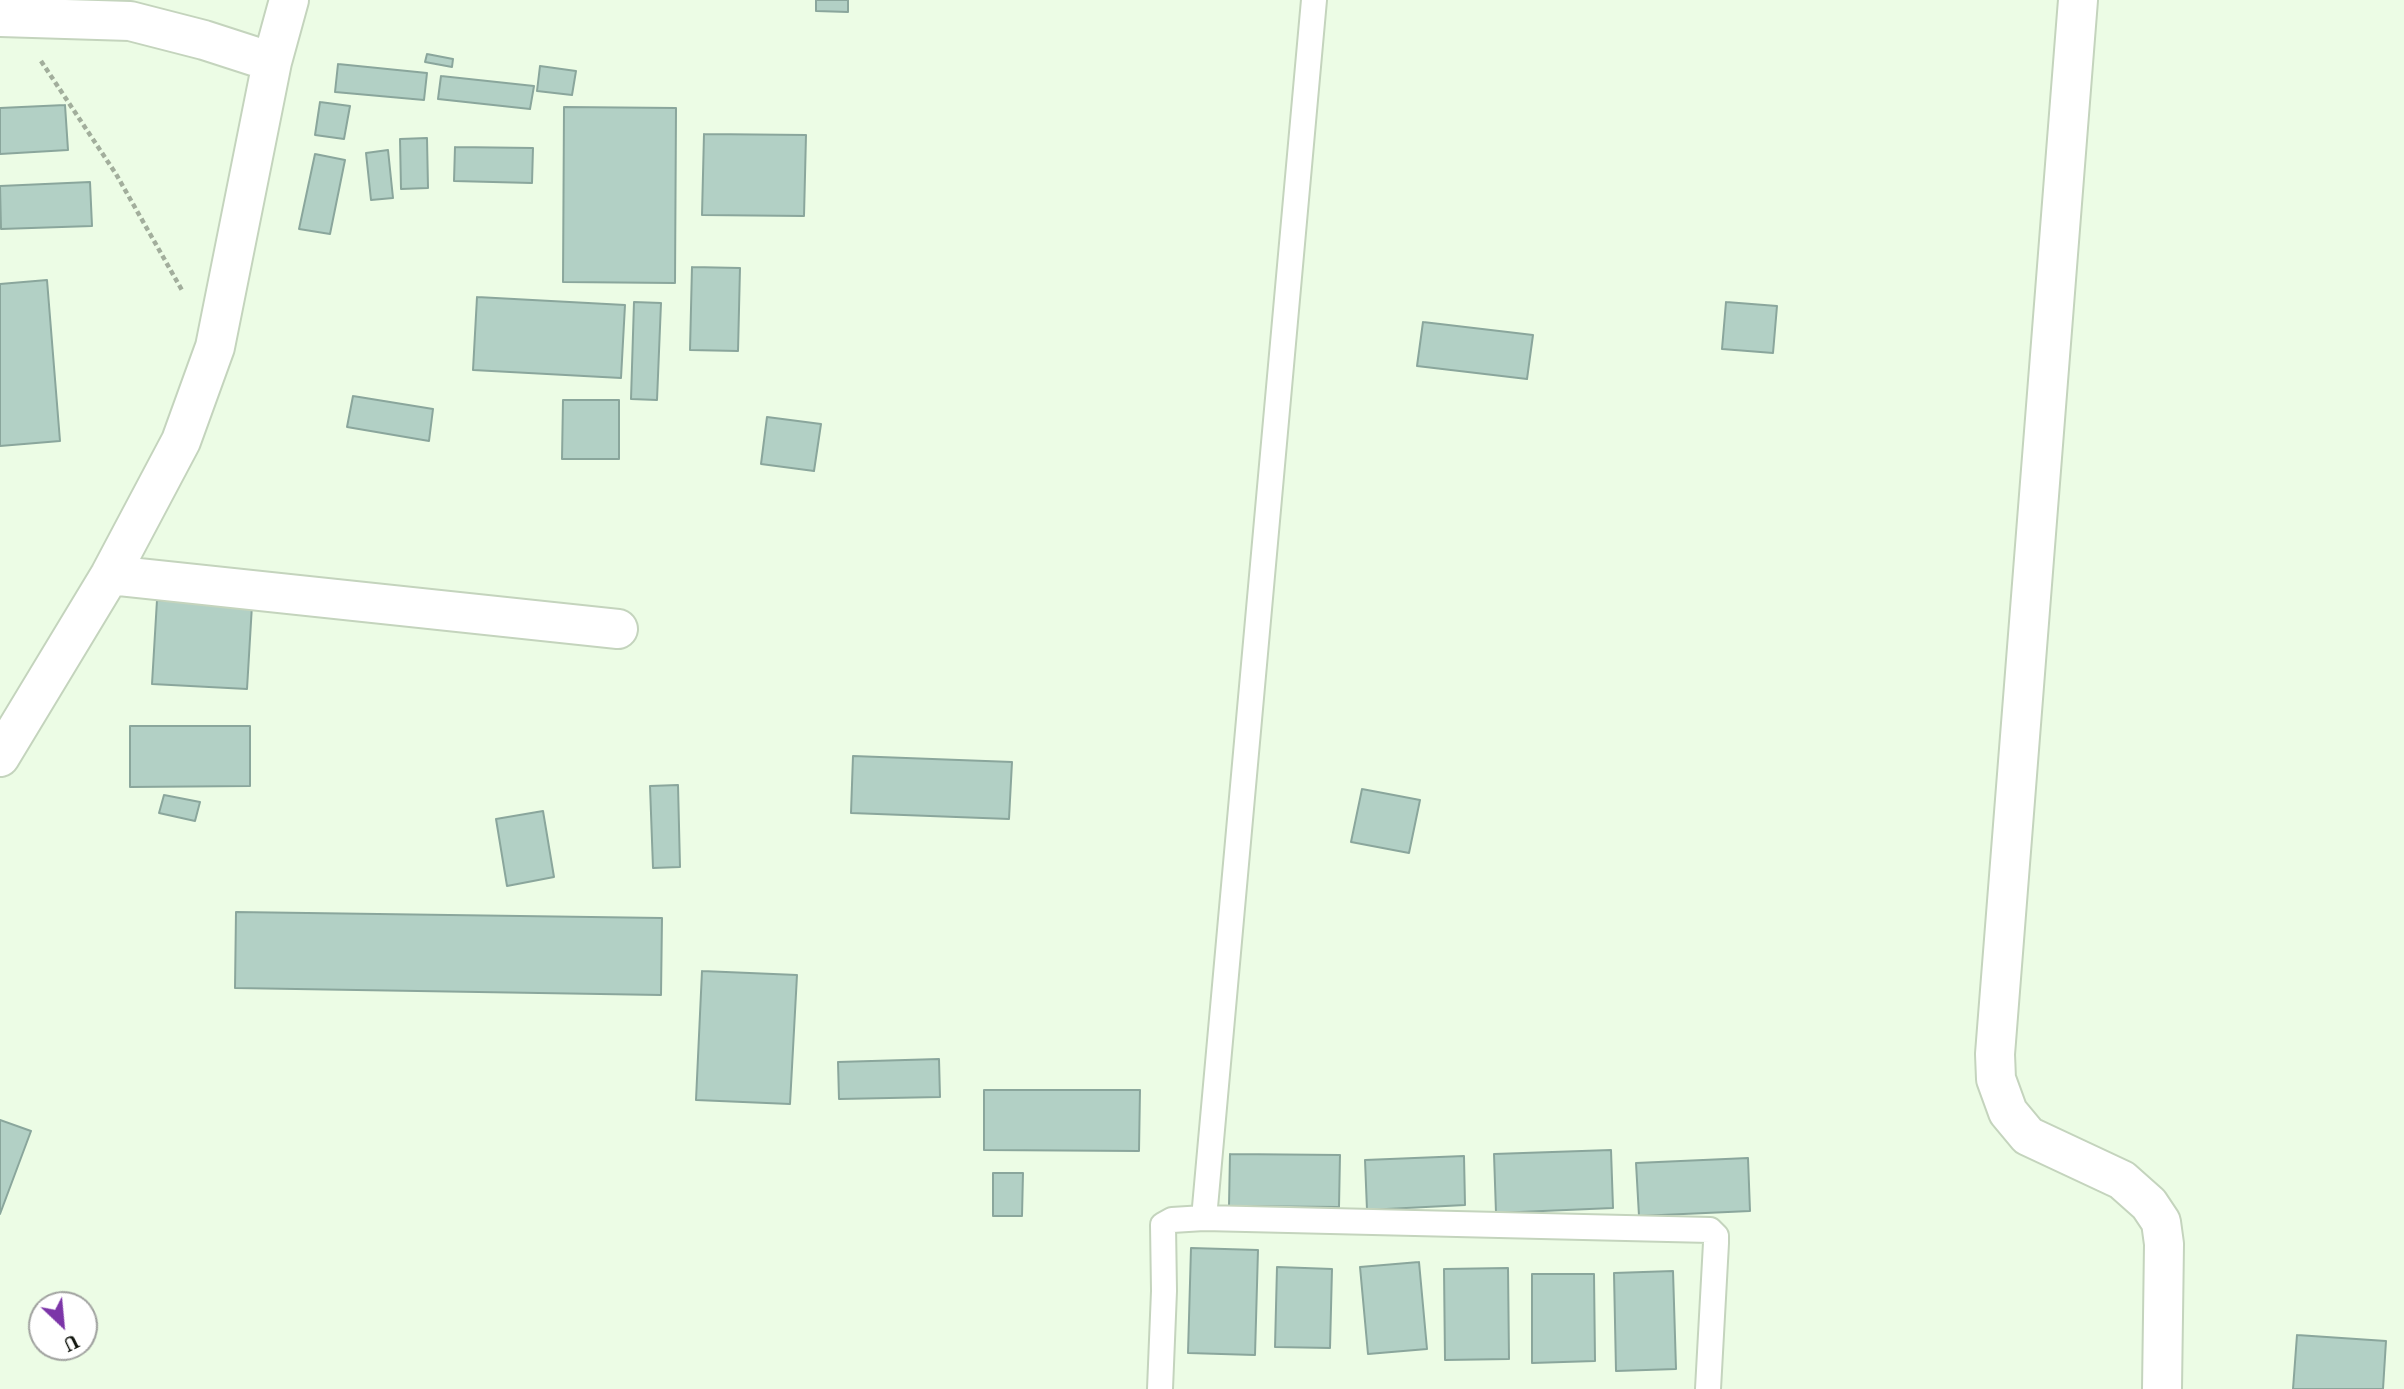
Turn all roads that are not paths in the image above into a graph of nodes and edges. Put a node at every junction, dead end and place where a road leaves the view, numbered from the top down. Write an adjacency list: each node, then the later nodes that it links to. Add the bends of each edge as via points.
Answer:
1 (289, 0): 5 (street)
2 (1314, 0): 9 (lane)
3 (2078, 0): 12 (street, via 1996,1079 2008,1112 2028,1136 2122,1180 2161,1222)
4 (3, 17): 5 (street, via 130,20)
5 (272, 62): 6 (street, via 215,347 181,441)
6 (110, 575): 7 (street); 8 (street)
7 (618, 629)
8 (0, 757)
9 (1204, 1218): 10 (lane, via 1163,1225); 11 (lane, via 1710,1230 1716,1243)
10 (1160, 1389)
11 (1708, 1389)
12 (2162, 1389)

